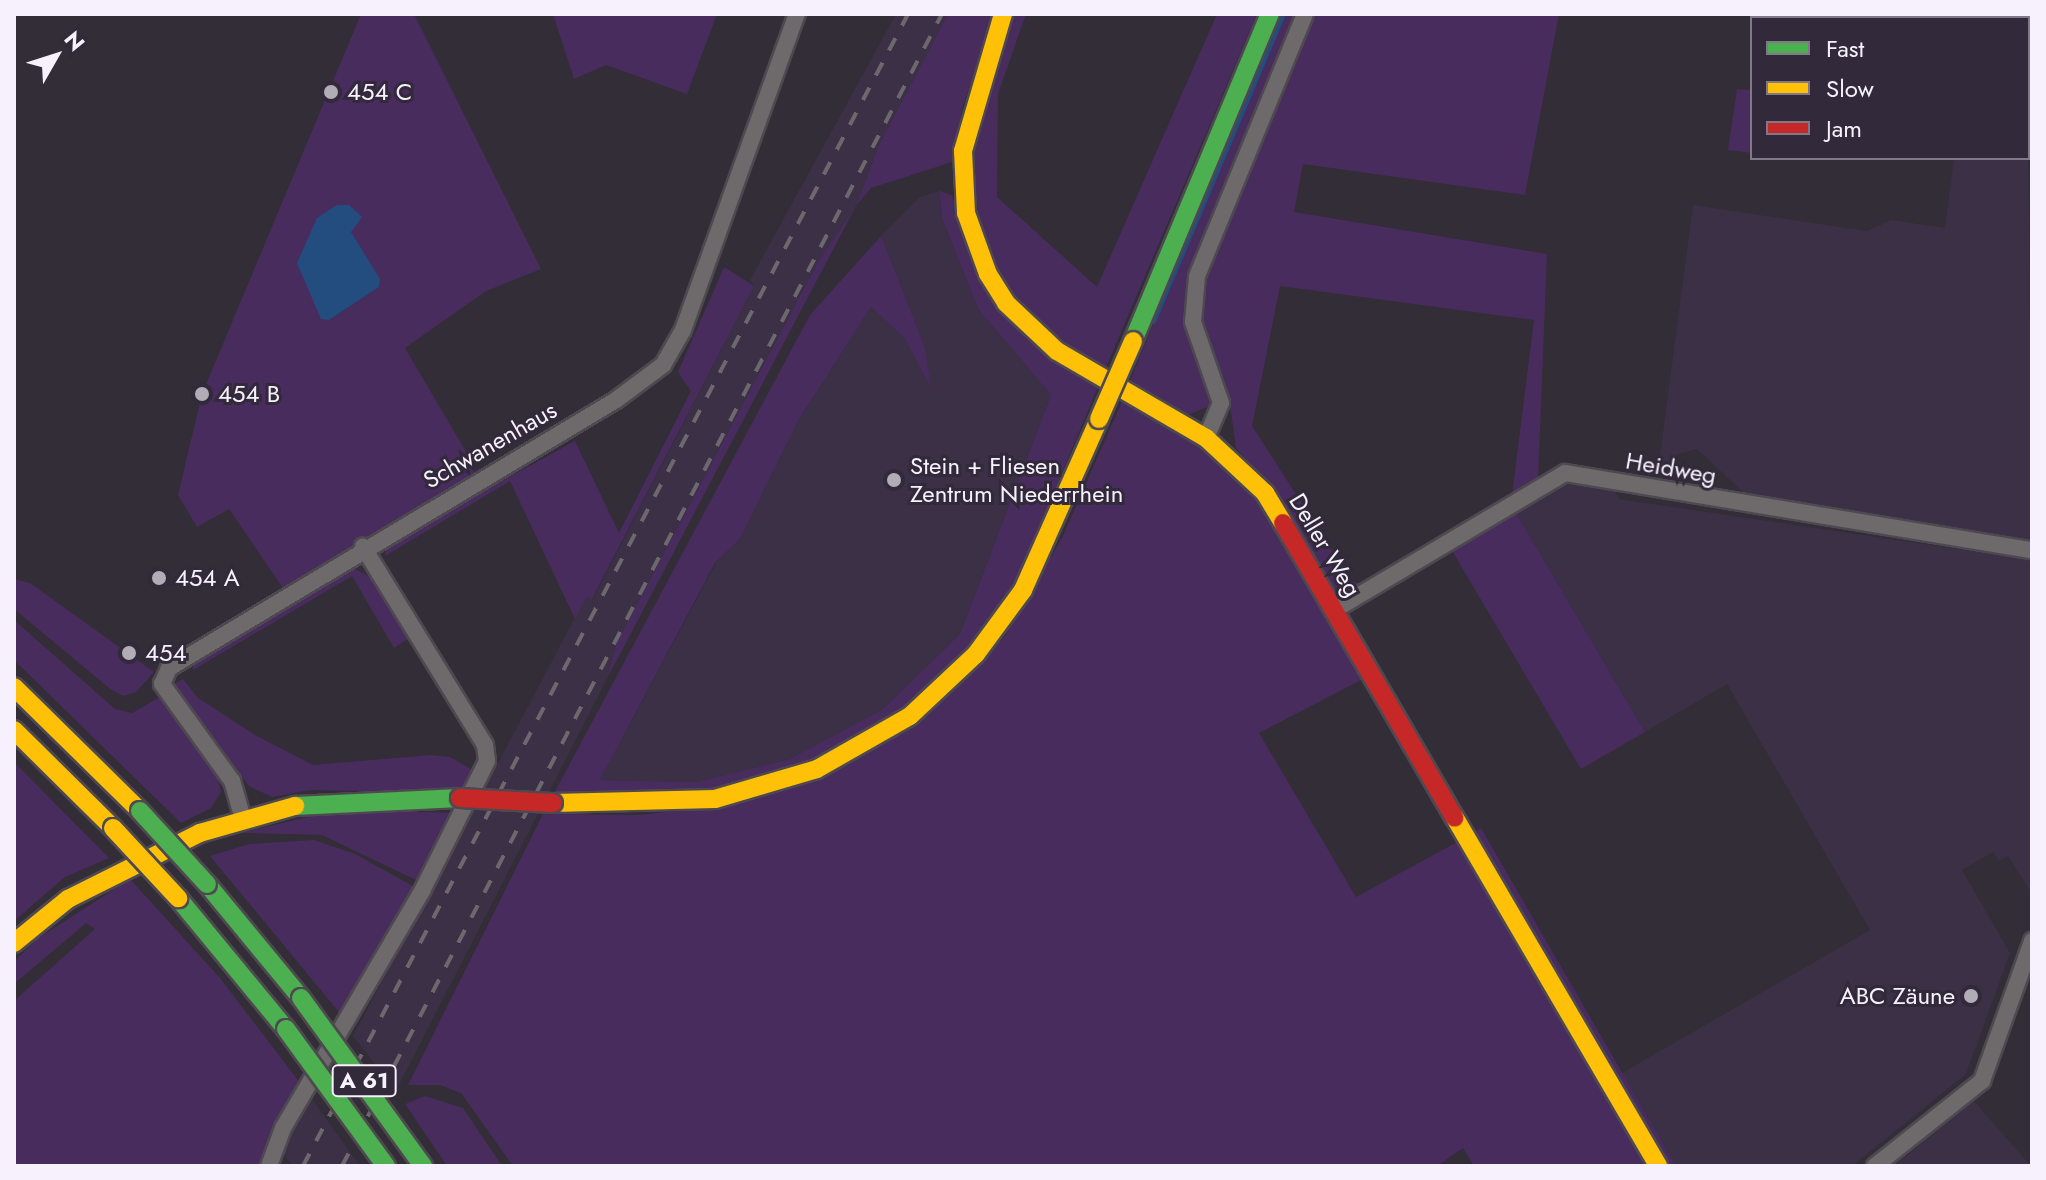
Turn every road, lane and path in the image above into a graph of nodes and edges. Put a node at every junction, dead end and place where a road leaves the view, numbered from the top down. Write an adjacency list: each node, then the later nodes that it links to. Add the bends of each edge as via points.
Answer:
1 (797, 14): 6 (street, Schwanenhaus, via 683,330 663,365 616,400)
2 (1003, 14): 5 (main road, Deller Weg, via 963,151 966,213 988,274 1006,303 1057,351)
3 (1270, 14): 11 (main road, bridge, via 1023,590 976,654 910,716 817,769 715,799 553,803 370,798)
4 (1305, 14): 5 (street, via 1197,276 1193,322 1221,403)
5 (1206, 438): 8 (main road, Deller Weg, via 1265,493)
6 (363, 547): 11 (street, Schwanenhaus, via 169,668 162,684 232,781); 14 (street, via 485,745 487,761)
7 (2032, 550): 8 (street, Heidweg, via 1565,473)
8 (1336, 609): 17 (main road, Deller Weg)
9 (14, 687): 16 (main road, A 61, bridge, via 207,884 301,998)
10 (14, 730): 15 (main road, A 61, bridge, via 178,898 286,1029)
11 (243, 819): 13 (main road, via 118,870 68,899)
12 (2032, 941): 18 (street, via 1982,1081)
13 (14, 943)
14 (268, 1166)
15 (386, 1166)
16 (423, 1166)
17 (1658, 1166)
18 (1875, 1166)

